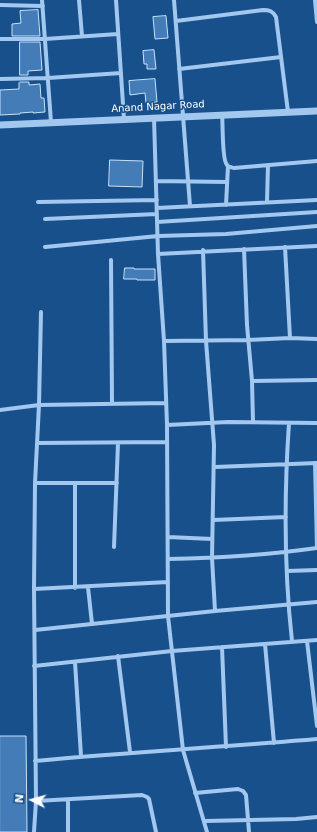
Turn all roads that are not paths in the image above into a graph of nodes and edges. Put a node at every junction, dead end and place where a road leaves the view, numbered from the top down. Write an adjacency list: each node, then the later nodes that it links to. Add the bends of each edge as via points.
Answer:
1 (42, 0): 7 (street)
2 (79, 0): 11 (street)
3 (116, 0): 10 (street)
4 (174, 0): 8 (street)
5 (315, 0): 9 (street)
6 (0, 5): 7 (street)
7 (43, 6): 13 (street)
8 (176, 21): 14 (street, via 269,10 274,12 276,17); 15 (street)
9 (317, 22)
10 (118, 34): 11 (street); 16 (street)
11 (82, 36): 13 (street)
12 (0, 39): 13 (street)
13 (46, 39): 17 (street)
14 (281, 58): 15 (street); 20 (street)
15 (179, 69): 22 (street)
16 (121, 73): 17 (street); 24 (street)
17 (48, 78): 18 (street); 25 (street)
18 (0, 79)
19 (317, 111): 20 (street, Anand Nagar Road)
20 (288, 112): 21 (street, Anand Nagar Road)
21 (222, 114): 22 (street, Anand Nagar Road); 29 (street, via 224,155)
22 (182, 116): 23 (street, Anand Nagar Road); 31 (street)
23 (154, 118): 24 (street, Anand Nagar Road); 30 (street)
24 (124, 119): 25 (street, Anand Nagar Road)
25 (51, 122): 26 (street, Anand Nagar Road)
26 (0, 125)
27 (317, 161): 28 (street)
28 (268, 165): 29 (street, via 234,168); 36 (street)
29 (228, 166): 32 (street)
30 (156, 181): 31 (street); 33 (street)
31 (188, 181): 32 (street); 38 (street)
32 (227, 182): 37 (street)
33 (156, 200): 35 (street); 39 (street)
34 (317, 200): 36 (street)
35 (38, 202)
36 (267, 202): 37 (street)
37 (226, 205): 38 (street)
38 (190, 206): 39 (street)
39 (157, 208): 41 (street)
40 (317, 212): 43 (street)
41 (157, 214): 42 (street); 43 (street)
42 (44, 219)
43 (157, 222): 45 (street)
44 (317, 226): 45 (street, via 226,234)
45 (158, 236): 47 (street); 51 (street)
46 (317, 246): 48 (street)
47 (45, 247)
48 (285, 247): 49 (street); 54 (street)
49 (244, 249): 50 (street); 56 (street)
50 (203, 250): 51 (street); 58 (street)
51 (158, 254): 57 (street)
52 (110, 260): 61 (street)
53 (41, 312): 63 (street)
54 (290, 338): 55 (street); 56 (street)
55 (317, 339)
56 (248, 340): 58 (street); 60 (street)
57 (164, 341): 58 (street); 62 (street)
58 (206, 341): 65 (street)
59 (317, 380): 60 (street)
60 (252, 381): 66 (street)
61 (112, 403): 62 (street); 63 (street)
62 (166, 403): 69 (street)
63 (39, 405): 64 (street); 71 (street)
64 (0, 410)
65 (212, 422): 66 (street); 69 (street); 75 (street)
66 (254, 422): 67 (street)
67 (289, 423): 68 (street); 74 (street)
68 (317, 423)
69 (167, 425): 70 (street)
70 (167, 442): 72 (street); 81 (street)
71 (37, 443): 72 (street); 76 (street)
72 (118, 443): 78 (street)
73 (316, 463): 74 (street); 84 (street)
74 (286, 464): 75 (street); 79 (street)
75 (215, 467): 80 (street)
76 (35, 483): 77 (street); 93 (street)
77 (75, 483): 78 (street); 92 (street)
78 (117, 483): 83 (street)
79 (286, 517): 80 (street); 85 (street)
80 (213, 520): 82 (street)
81 (168, 537): 82 (street); 87 (street)
82 (212, 539): 86 (street)
83 (114, 547)
84 (317, 548): 85 (street)
85 (286, 553): 86 (street); 89 (street)
86 (212, 558): 87 (street); 96 (street)
87 (168, 559): 90 (street)
88 (317, 570): 89 (street)
89 (287, 571): 95 (street)
90 (168, 582): 91 (street); 97 (street)
91 (88, 587): 92 (street); 98 (street)
92 (75, 588): 93 (street)
93 (34, 589): 99 (street)
94 (317, 602): 95 (street)
95 (288, 604): 96 (street); 101 (street)
96 (215, 610): 97 (street)
97 (168, 616): 98 (street); 105 (street)
98 (92, 624): 99 (street)
99 (35, 630): 108 (street)
100 (317, 640): 102 (street)
101 (292, 641): 102 (street); 103 (street)
102 (307, 641): 109 (street)
103 (265, 644): 104 (street); 111 (street)
104 (222, 647): 105 (street); 112 (street)
105 (172, 651): 106 (street); 113 (street)
106 (118, 656): 107 (street); 114 (street)
107 (75, 662): 108 (street); 115 (street)
108 (34, 666): 116 (street)
109 (317, 726)
110 (317, 739): 111 (street)
111 (274, 743): 112 (street)
112 (226, 747): 113 (street)
113 (184, 750): 114 (street); 117 (street)
114 (130, 752): 115 (street)
115 (81, 756): 116 (street)
116 (35, 761): 119 (street)
117 (196, 793): 121 (street, via 238,789 243,791 246,795); 122 (street)
118 (68, 800): 119 (street); 124 (street); 125 (street, via 142,795 147,797)
119 (36, 801): 123 (street)
120 (317, 817): 121 (street)
121 (249, 820): 122 (street); 127 (street)
122 (205, 821): 126 (street)
123 (34, 832)
124 (68, 832)
125 (156, 832)
126 (207, 832)
127 (249, 832)

